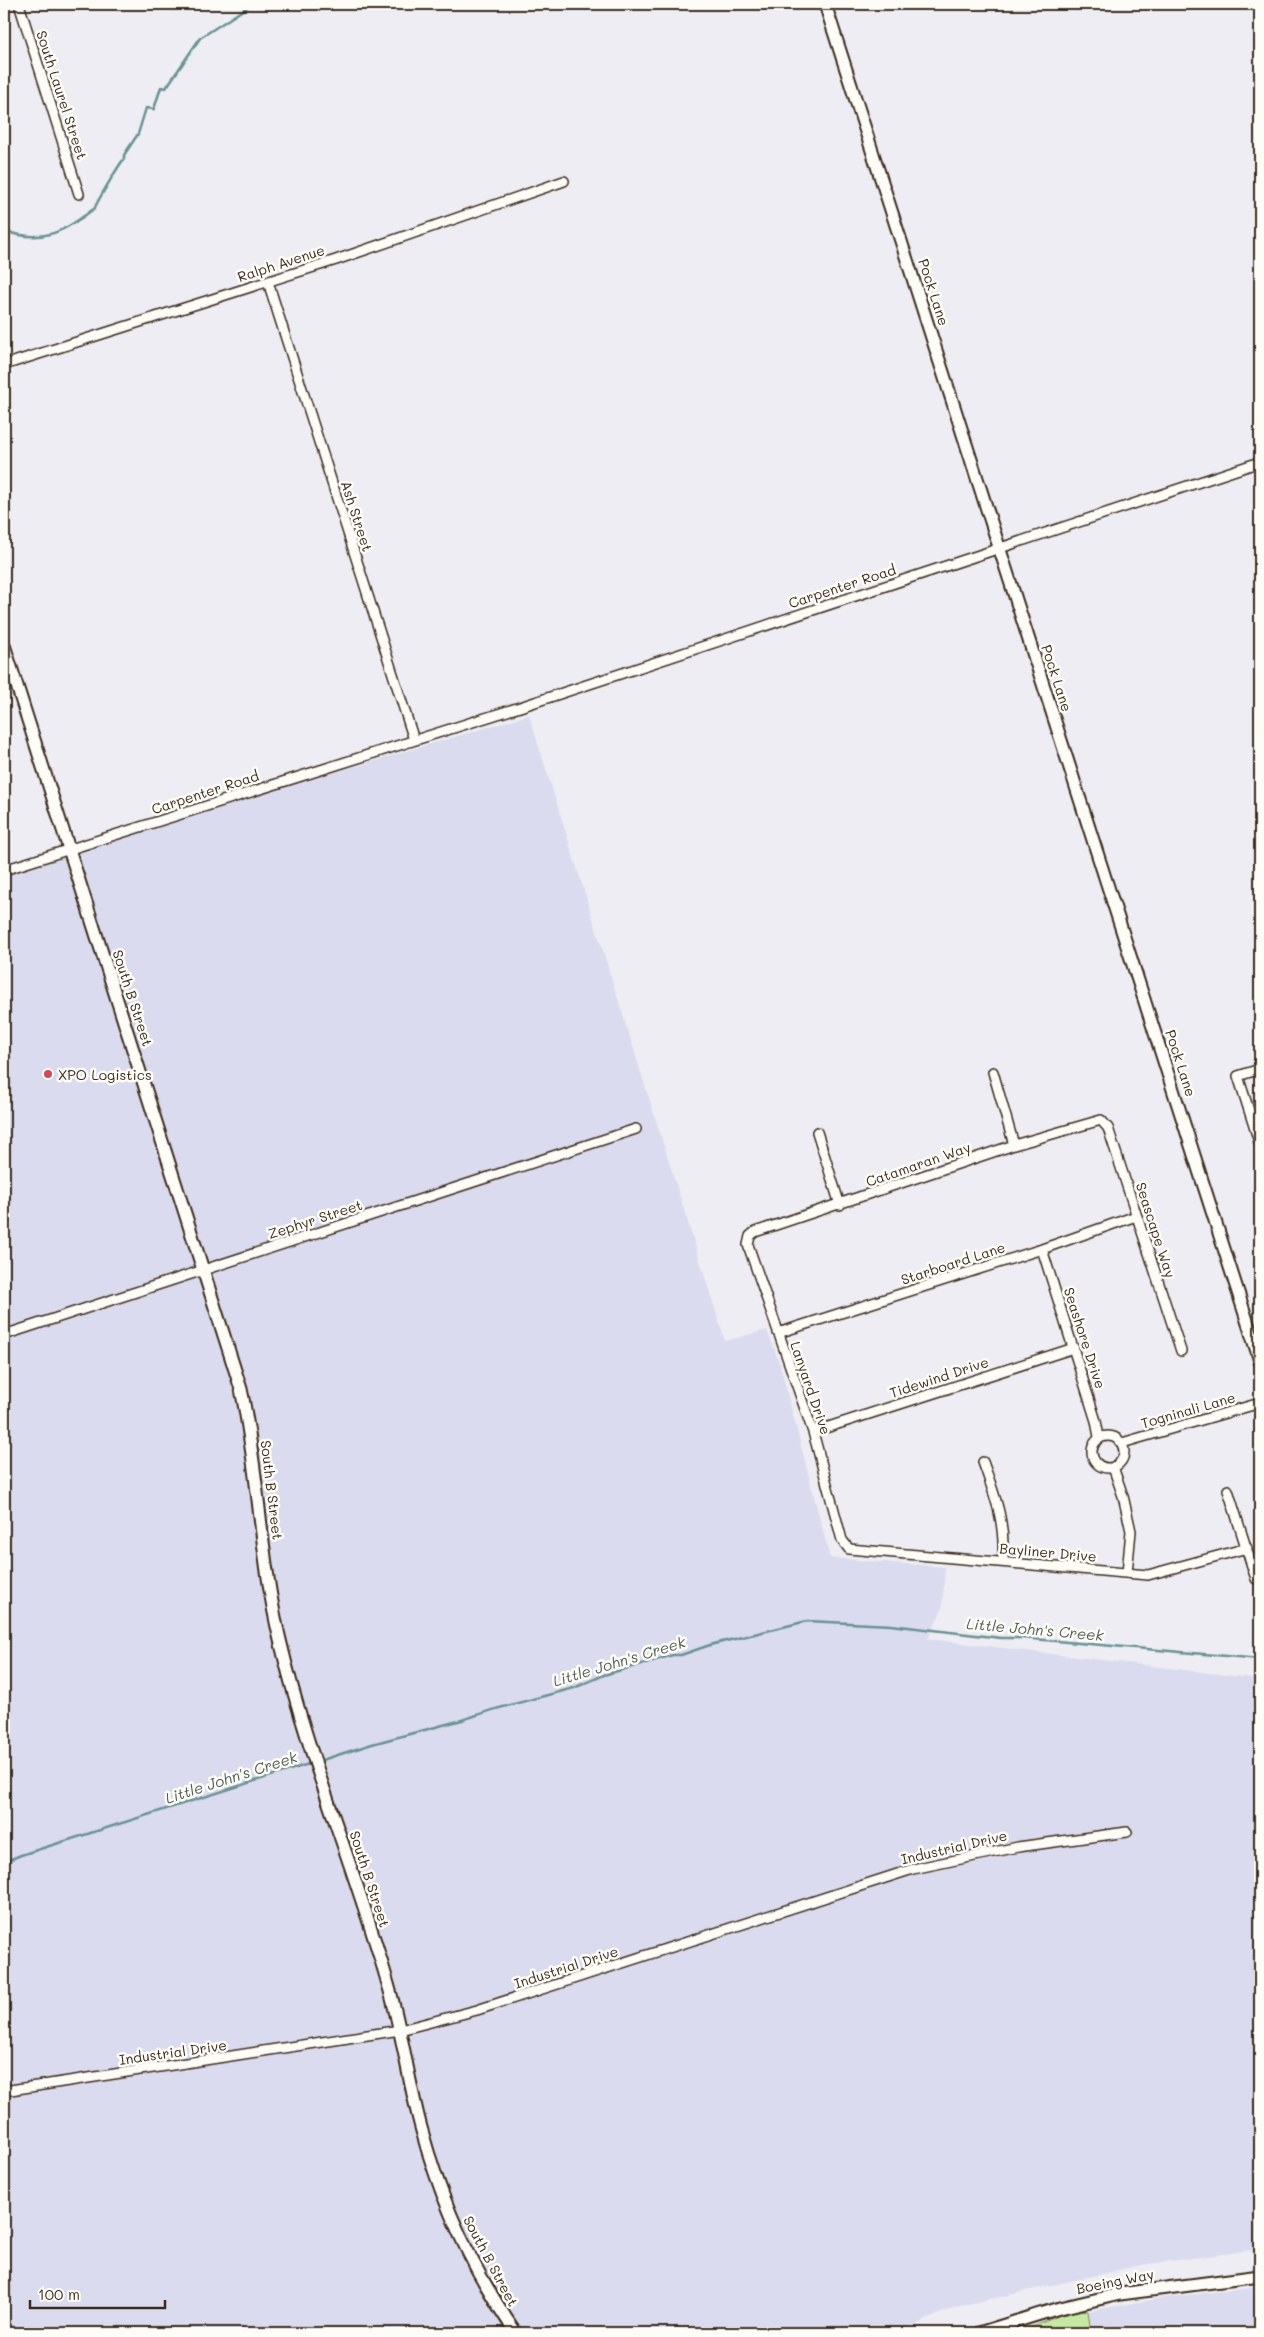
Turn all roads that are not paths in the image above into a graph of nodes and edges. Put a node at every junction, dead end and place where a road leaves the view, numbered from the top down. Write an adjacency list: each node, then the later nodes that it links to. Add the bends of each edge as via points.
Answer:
1 (19, 4): 4 (street, South Laurel Street)
2 (825, 4): 8 (street, Pock Lane)
3 (564, 181): 5 (street, Ralph Avenue)
4 (79, 194)
5 (268, 282): 6 (street, Ralph Avenue); 11 (street, Ash Street)
6 (4, 365)
7 (1260, 462): 8 (street, Carpenter Road)
8 (1000, 548): 11 (street, Carpenter Road); 30 (street, Pock Lane)
9 (4, 645): 10 (street, South B Street)
10 (8, 670): 12 (street, South B Street)
11 (414, 740): 12 (street, Carpenter Road)
12 (70, 849): 13 (street, Carpenter Road); 25 (street, South B Street)
13 (4, 870)
14 (1260, 1069): 20 (street, via 1238,1076)
15 (993, 1072): 19 (street)
16 (1101, 1120): 19 (street, Catamaran Way); 22 (street, Seascape Way, via 1108,1128)
17 (636, 1129): 25 (street, Zephyr Street)
18 (817, 1132): 21 (street)
19 (1014, 1145): 21 (street, Catamaran Way)
20 (1260, 1145)
21 (840, 1205): 23 (street, Catamaran Way, via 755,1232)
22 (1136, 1216): 24 (street, Starboard Lane); 29 (street, Seascape Way)
23 (749, 1240): 26 (street, Lanyard Drive)
24 (1042, 1248): 26 (street, Starboard Lane); 28 (street, Seashore Drive)
25 (204, 1270): 27 (street, Zephyr Street); 44 (street, South B Street, via 245,1408 280,1640 310,1747)
26 (778, 1333): 32 (street, Lanyard Drive)
27 (4, 1335)
28 (1074, 1348): 32 (street, Tidewind Drive); 33 (street, Seashore Drive)
29 (1181, 1351)
30 (1260, 1361)
31 (1260, 1403): 34 (street, Togninali Lane)
32 (813, 1432): 38 (street, Lanyard Drive)
33 (1099, 1438): 34 (street, via 1106,1435 1116,1437); 36 (street, Seashore Drive, via 1093,1444 1094,1460 1099,1466)
34 (1122, 1443): 36 (street, via 1125,1449 1122,1461)
35 (983, 1462): 40 (street, via 1001,1515)
36 (1113, 1467): 41 (street, via 1131,1531)
37 (1228, 1490): 39 (street)
38 (845, 1545): 40 (street, Bayliner Drive, via 855,1550)
39 (1247, 1548): 41 (street, Bayliner Drive, via 1159,1574); 42 (street)
40 (1003, 1562): 41 (street, Bayliner Drive)
41 (1127, 1573)
42 (1256, 1579)
43 (1128, 1832): 44 (street, Industrial Drive, via 1018,1847 913,1869 477,2010)
44 (400, 2030): 45 (street, Industrial Drive); 47 (street, South B Street, via 421,2128 442,2197 483,2282)
45 (4, 2091)
46 (1260, 2276): 48 (street, Boeing Way, via 1120,2294 1056,2309)
47 (516, 2333)
48 (979, 2333)

